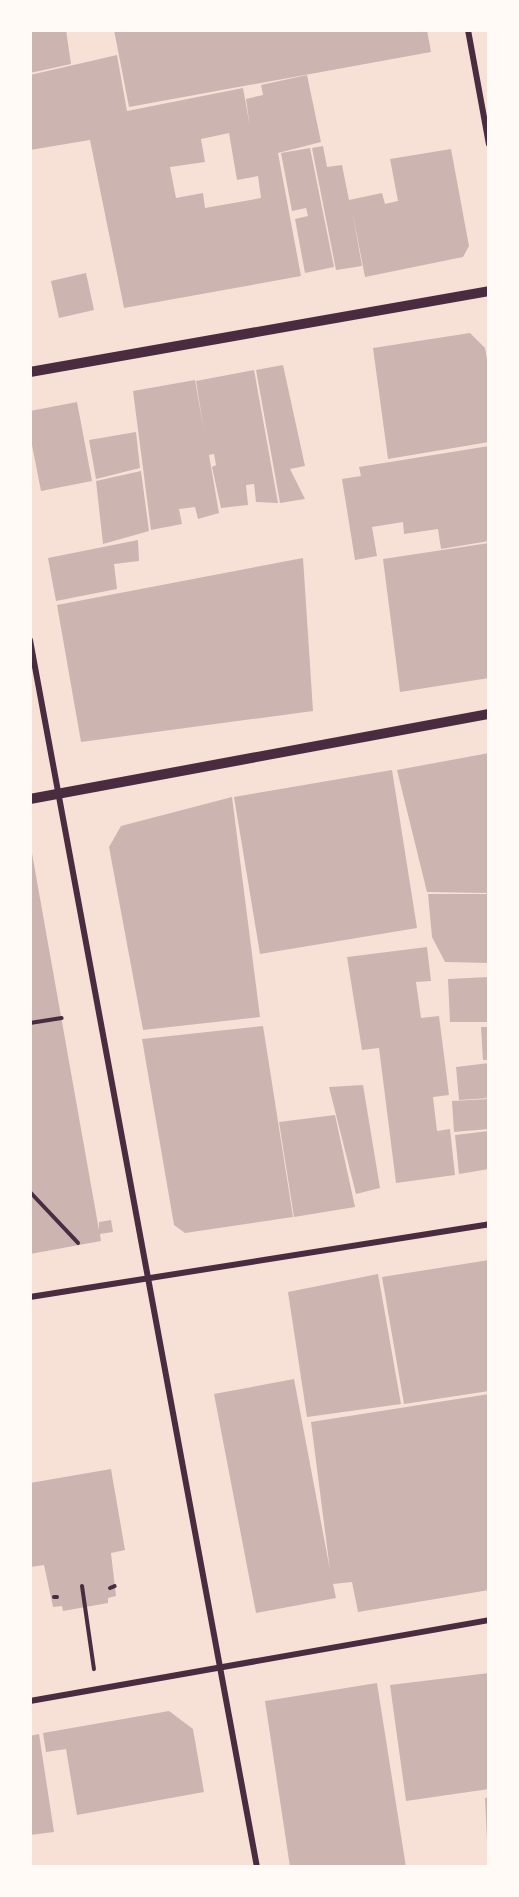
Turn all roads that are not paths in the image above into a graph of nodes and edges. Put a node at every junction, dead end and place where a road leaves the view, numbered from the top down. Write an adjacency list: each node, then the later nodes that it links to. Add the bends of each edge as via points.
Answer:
1 (468, 30): 2 (street)
2 (489, 144)
3 (489, 291): 4 (street)
4 (30, 372)
5 (30, 640): 7 (street)
6 (489, 714): 7 (street)
7 (59, 794): 8 (street); 10 (street)
8 (30, 799)
9 (489, 1224): 10 (street)
10 (148, 1276): 11 (street); 13 (street)
11 (30, 1297)
12 (489, 1620): 13 (street)
13 (221, 1668): 14 (street); 15 (street)
14 (30, 1701)
15 (257, 1867)

